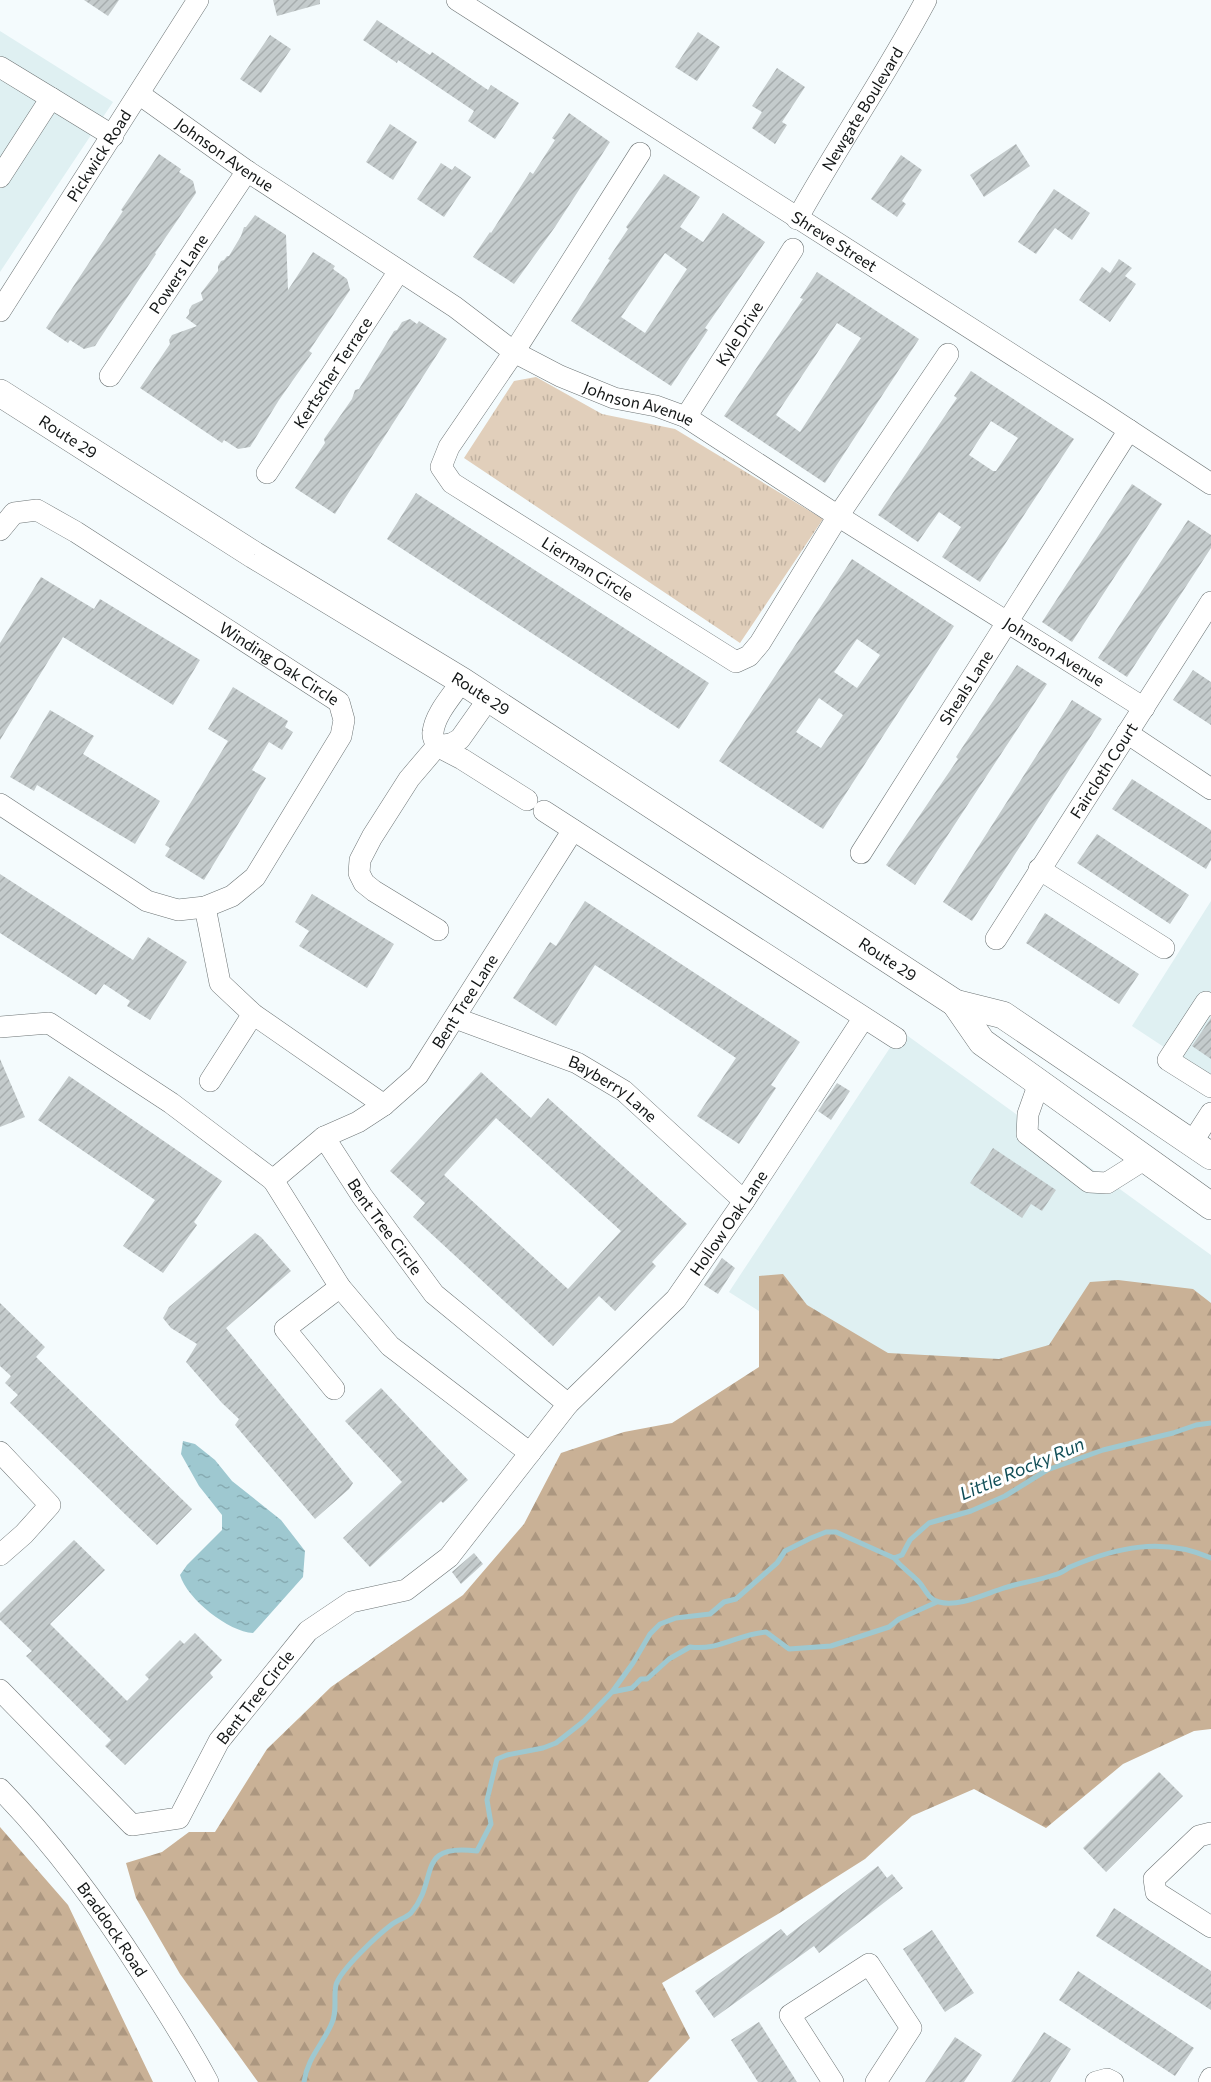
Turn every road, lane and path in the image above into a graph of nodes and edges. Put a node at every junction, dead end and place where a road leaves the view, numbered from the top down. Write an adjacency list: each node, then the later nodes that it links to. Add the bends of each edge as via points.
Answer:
1 (198, 0): 5 (street, Pickwick Road)
2 (457, 0): 11 (street, Shreve Street)
3 (926, 0): 11 (street, Newgate Boulevard)
4 (0, 67): 6 (street)
5 (139, 94): 7 (street, Pickwick Road); 9 (street, Johnson Avenue)
6 (51, 98): 7 (street); 10 (street)
7 (113, 136): 14 (street, Pickwick Road)
8 (640, 153): 15 (street, Lierman Circle)
9 (247, 171): 13 (street, Johnson Avenue); 17 (street, Powers Lane)
10 (0, 177)
11 (798, 219): 20 (street, Shreve Street)
12 (793, 249): 19 (street, Kyle Drive)
13 (399, 271): 15 (street, Johnson Avenue); 21 (street, Kertscher Terrace)
14 (0, 310)
15 (514, 352): 19 (street, Johnson Avenue, via 614,398); 23 (street, Lierman Circle, via 449,447 441,467 452,483 736,662 749,656 760,643)
16 (948, 354): 23 (street, Lierman Circle)
17 (110, 376)
18 (0, 393): 28 (main road, Route 29, via 254,555)
19 (686, 417): 23 (street, Johnson Avenue)
20 (1129, 430): 22 (street, Shreve Street); 26 (street, Sheals Lane)
21 (267, 473)
22 (1211, 484)
23 (838, 516): 26 (street, Johnson Avenue)
24 (0, 530): 38 (street, Winding Oak Circle, via 14,513 37,510 339,702 344,720 342,736 255,877 232,896)
25 (1211, 602): 27 (street, Faircloth Court)
26 (1008, 621): 30 (street, Johnson Avenue); 36 (street, Sheals Lane)
27 (1203, 630): 30 (street, Faircloth Court)
28 (462, 681): 29 (main road, Route 29); 32 (street, via 434,728)
29 (489, 699): 32 (street, via 458,741); 42 (main road, Route 29)
30 (1144, 708): 31 (street, Faircloth Court)
31 (1128, 733): 33 (street); 37 (street, Faircloth Court)
32 (437, 746): 35 (street); 39 (street, via 409,778 372,837 360,860 359,873 374,891)
33 (1211, 789)
34 (0, 804): 38 (street, Winding Oak Circle, via 147,901 178,910)
35 (573, 830): 45 (street, Bent Tree Lane); 46 (street)
36 (861, 853)
37 (1040, 869): 40 (street, Faircloth Court); 41 (street)
38 (205, 908): 44 (street, via 220,983)
39 (438, 930)
40 (996, 939)
41 (1164, 948)
42 (955, 1003): 50 (main road, Route 29, via 982,1042); 55 (main road, Route 29, via 1003,1015)
43 (1211, 1005): 51 (street, via 1206,1002 1168,1060)
44 (253, 1014): 49 (street); 52 (street)
45 (455, 1018): 52 (street, Bent Tree Lane, via 418,1075); 58 (street, Bayberry Lane, via 577,1063 624,1091)
46 (863, 1018): 48 (street); 58 (street, Hollow Oak Lane)
47 (0, 1027): 57 (street, via 49,1023 171,1103)
48 (896, 1038)
49 (210, 1081)
50 (1039, 1083): 56 (main road, Route 29); 56 (street, via 1028,1114 1027,1134 1089,1182 1107,1183)
51 (1211, 1087)
52 (384, 1105): 54 (street, Bent Tree Lane)
53 (1211, 1113): 55 (street)
54 (324, 1137): 57 (street); 62 (street, Bent Tree Circle, via 434,1294)
55 (1201, 1150)
56 (1145, 1159): 59 (main road, Route 29)
57 (273, 1180): 60 (street)
58 (744, 1201): 62 (street, Hollow Oak Lane, via 676,1299)
59 (1211, 1206)
60 (340, 1287): 61 (street, via 285,1329); 64 (street, via 390,1346)
61 (334, 1389)
62 (568, 1404): 64 (street, Bent Tree Circle)
63 (0, 1452): 65 (street, via 50,1505 24,1534)
64 (530, 1453): 66 (street, Bent Tree Circle, via 449,1557 406,1590 351,1602 308,1631 219,1741 179,1818 132,1825)
65 (3, 1546)
66 (0, 1690)
67 (0, 1789): 71 (street, Braddock Road, via 57,1851 88,1892 188,2044)
68 (1211, 1833): 69 (street, via 1199,1836 1154,1879 1156,1892)
69 (1211, 1927)
70 (1211, 2078): 76 (street)
71 (208, 2082)
72 (833, 2082): 73 (street, via 790,2015 869,1964 911,2028)
73 (876, 2082)
74 (1096, 2082): 75 (street)
75 (1113, 2082)
76 (1209, 2082)

